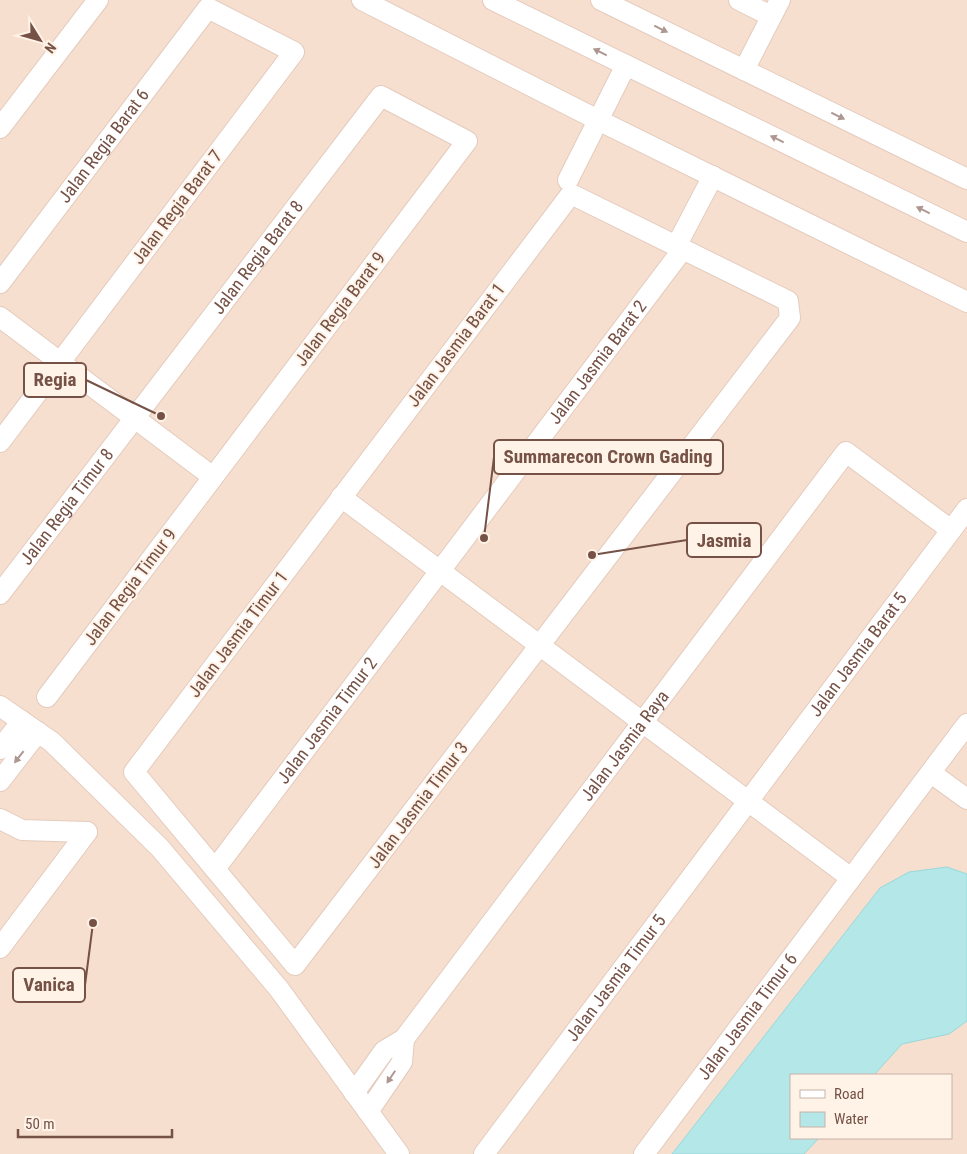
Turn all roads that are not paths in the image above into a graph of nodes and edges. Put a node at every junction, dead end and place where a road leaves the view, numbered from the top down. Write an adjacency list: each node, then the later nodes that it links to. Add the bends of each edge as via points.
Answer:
1 (98, 0): 12 (street)
2 (362, 0): 11 (street)
3 (492, 0): 8 (street, one-way to 3)
4 (601, 0): 9 (street, one-way to 9)
5 (739, 0): 7 (street)
6 (208, 8): 18 (street, Jalan Regia Barat 6); 21 (street, Jalan Regia Barat 7, via 294,52)
7 (776, 8): 9 (street)
8 (626, 65): 11 (street, Jalan Jasmia Barat 1); 16 (street, one-way to 8)
9 (744, 70): 14 (street, one-way to 14)
10 (381, 96): 22 (street, Jalan Regia Barat 8); 24 (street, Jalan Regia Barat 9, via 467,141)
11 (598, 120): 13 (street); 15 (street, Jalan Jasmia Barat 1)
12 (0, 128)
13 (713, 176): 17 (street, Jalan Jasmia Barat 2); 19 (street)
14 (967, 179)
15 (569, 187): 17 (street); 25 (street, Jalan Jasmia Barat 1)
16 (967, 232)
17 (682, 243): 28 (street, Jalan Jasmia Barat 2); 30 (street, Jalan Jasmia Timur 3, via 788,301 790,318)
18 (0, 283)
19 (967, 302)
20 (0, 317): 21 (street)
21 (60, 362): 22 (street); 23 (street, Jalan Regia Barat 7)
22 (134, 418): 24 (street); 29 (street, Jalan Regia Timur 8)
23 (0, 442)
24 (213, 477): 31 (street, Jalan Regia Timur 9)
25 (341, 497): 28 (street); 43 (street, Jalan Jasmia Timur 1, via 134,772)
26 (967, 509): 27 (street, Jalan Jasmia Barat 5)
27 (951, 530): 34 (street, Jalan Jasmia Raya, via 846,452); 41 (street, Jalan Jasmia Barat 5)
28 (440, 571): 30 (street); 43 (street, Jalan Jasmia Timur 2)
29 (0, 594)
30 (540, 646): 34 (street); 43 (street, Jalan Jasmia Timur 3, via 296,965)
31 (47, 697)
32 (0, 706): 33 (street)
33 (22, 721): 36 (street); 37 (street)
34 (642, 723): 41 (street); 46 (street, Jalan Jasmia Raya)
35 (967, 724): 38 (street, Jalan Jasmia Timur 6)
36 (38, 732): 39 (street, one-way to 39); 47 (street, via 160,848 279,989)
37 (0, 749)
38 (931, 772): 40 (street); 44 (street, Jalan Jasmia Timur 6)
39 (0, 781)
40 (967, 799)
41 (748, 801): 44 (street); 50 (street, Jalan Jasmia Timur 5)
42 (0, 819): 45 (street, via 22,830 87,832)
43 (215, 869)
44 (851, 878): 51 (street, Jalan Jasmia Timur 6)
45 (0, 948)
46 (404, 1039): 47 (street, Jalan Jasmia Raya, via 384,1051); 48 (street, Jalan Jasmia Raya, one-way to 48, via 402,1062)
47 (354, 1093): 48 (street)
48 (368, 1112): 49 (street)
49 (399, 1154)
50 (484, 1154)
51 (644, 1154)

